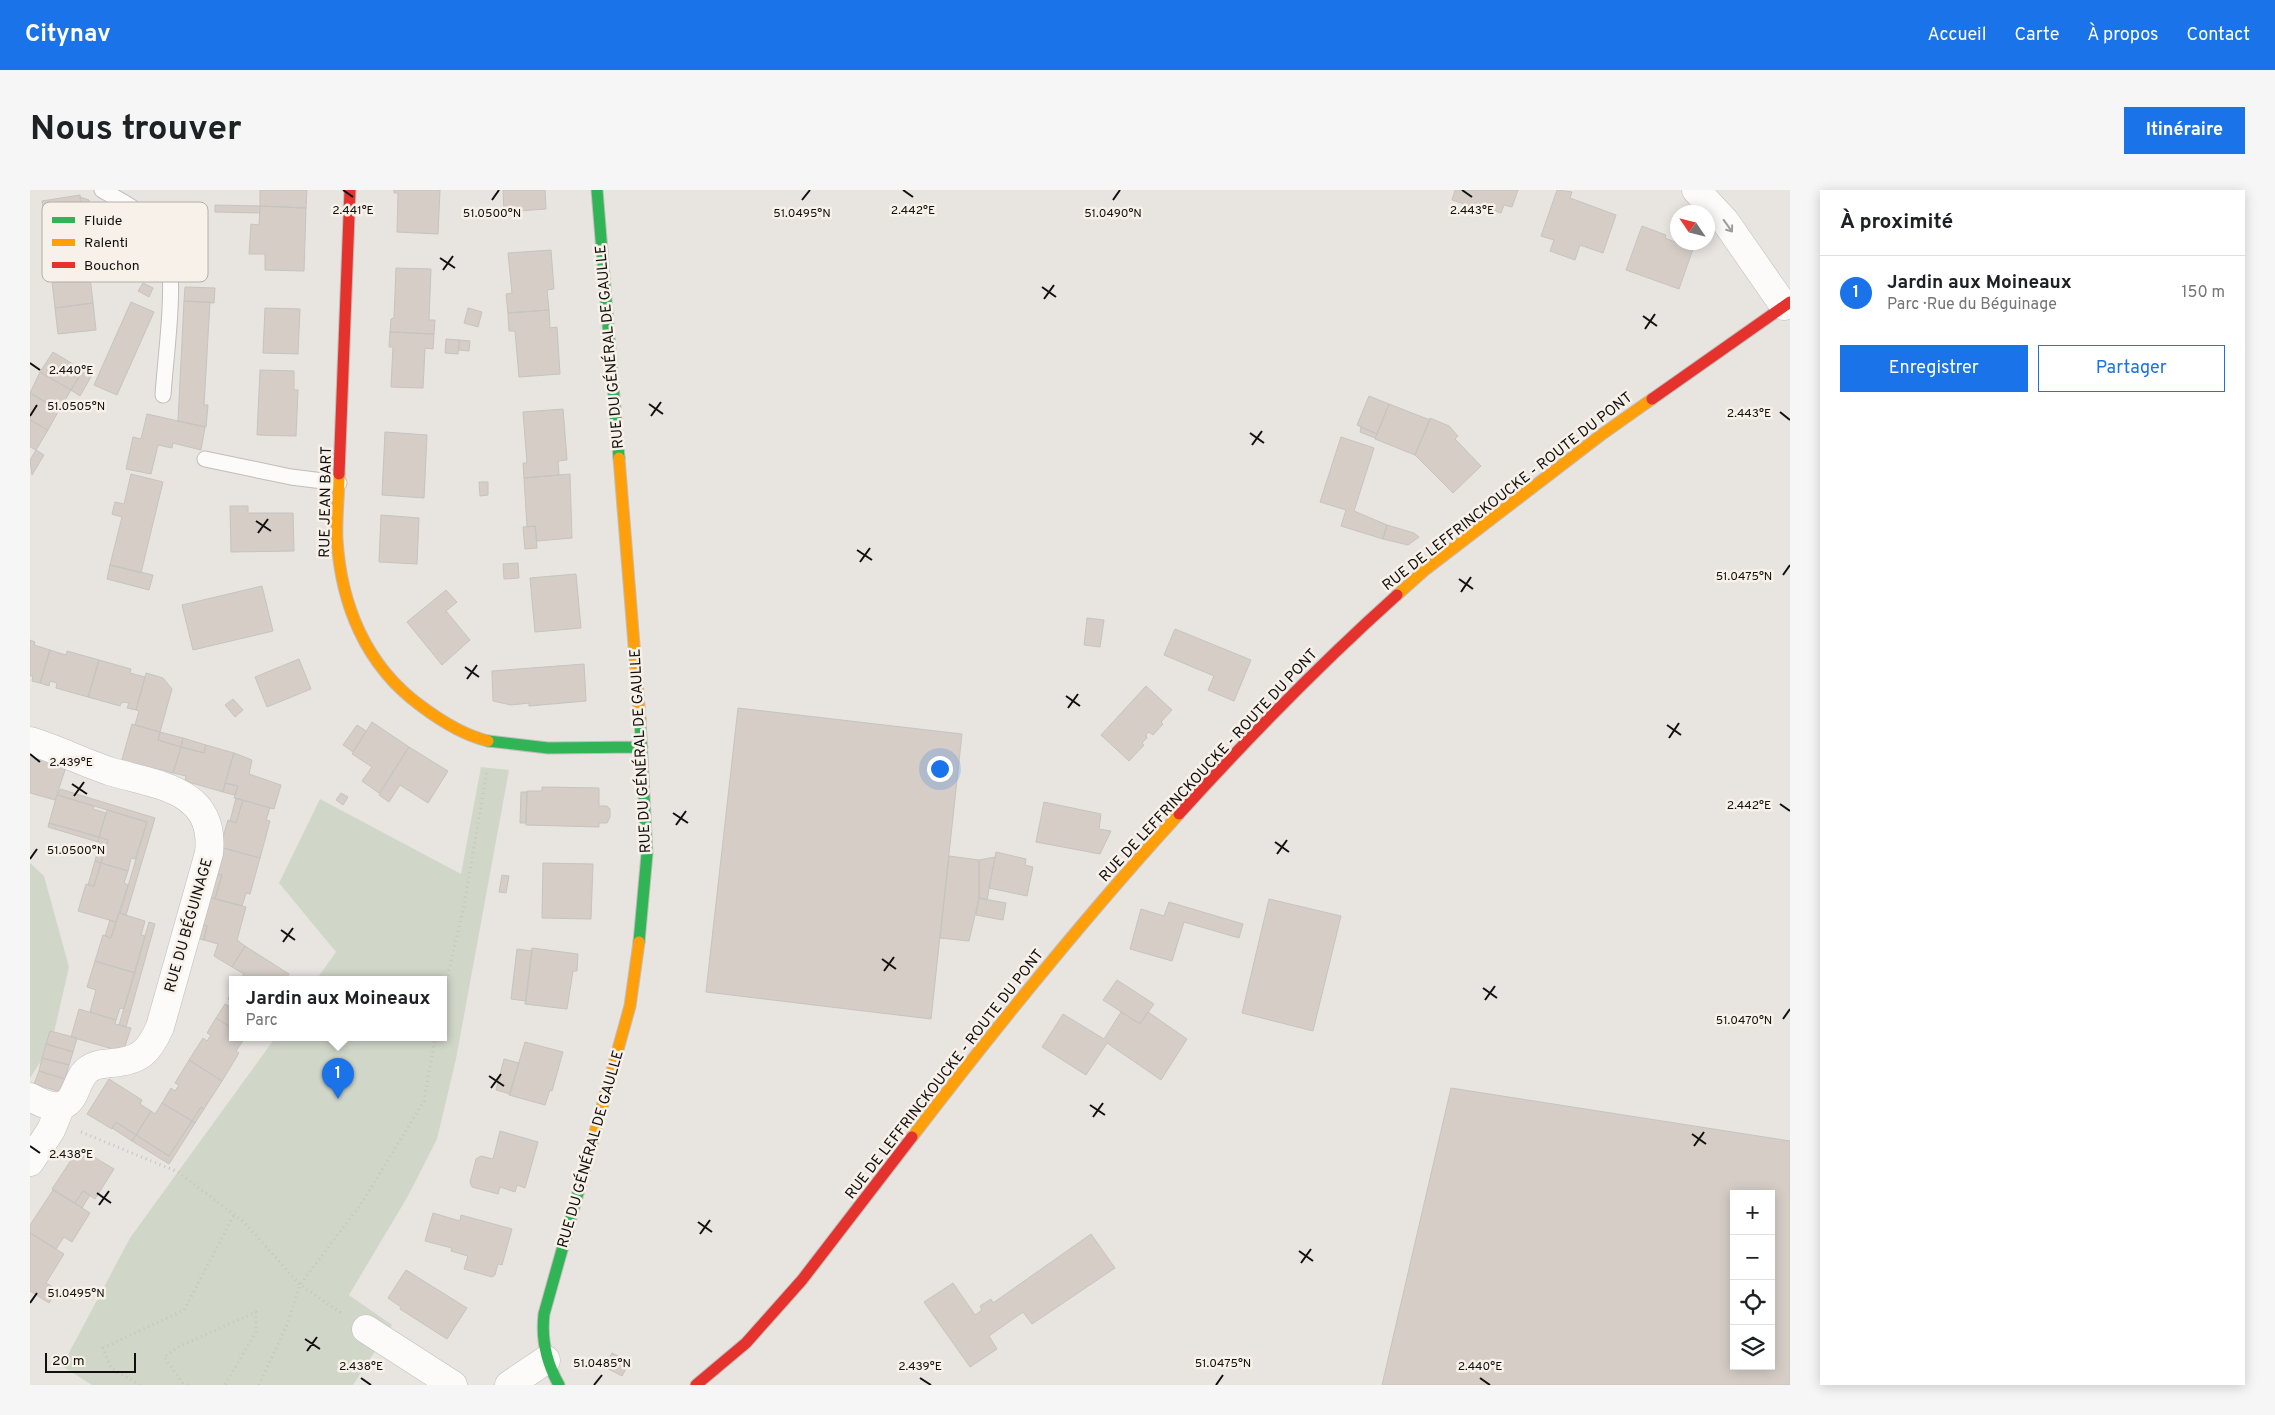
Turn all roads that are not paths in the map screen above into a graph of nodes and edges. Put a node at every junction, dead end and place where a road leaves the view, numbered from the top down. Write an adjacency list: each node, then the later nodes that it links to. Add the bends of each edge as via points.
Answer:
1 (102, 190): 5 (lane)
2 (350, 190): 10 (street, RUE JEAN BART)
3 (596, 190): 12 (street, RUE DU GÉNÉRAL DE GAULLE)
4 (1696, 190): 7 (street, one-way to 7, via 1725,221)
5 (122, 202)
6 (170, 282): 8 (lane)
7 (1787, 304): 21 (street, RUE DE LEFFRINCKOUCKE - ROUTE DU PONT, via 1601,435 1425,570 1350,638 1240,749 1118,882 993,1032 802,1280 750,1338)
8 (164, 394)
9 (205, 459): 10 (lane)
10 (339, 484): 12 (street, RUE JEAN BART, via 337,537 340,573 355,627 384,674 426,711 458,730 492,742 585,749)
11 (30, 740): 14 (street, RUE DU BÉGUINAGE, via 104,769 180,792 196,804 210,832 209,853 154,1040 149,1049 132,1060 90,1068)
12 (642, 747): 17 (street, RUE DU GÉNÉRAL DE GAULLE, via 646,854 633,989 625,1028 544,1314 542,1338)
13 (30, 1097): 14 (street, via 53,1106)
14 (58, 1113): 15 (street, RUE DU BÉGUINAGE)
15 (30, 1162)
16 (366, 1329): 18 (street)
17 (546, 1360): 19 (street); 20 (street, RUE DU GÉNÉRAL DE GAULLE)
18 (453, 1385)
19 (509, 1385)
20 (559, 1385)
21 (696, 1385)

